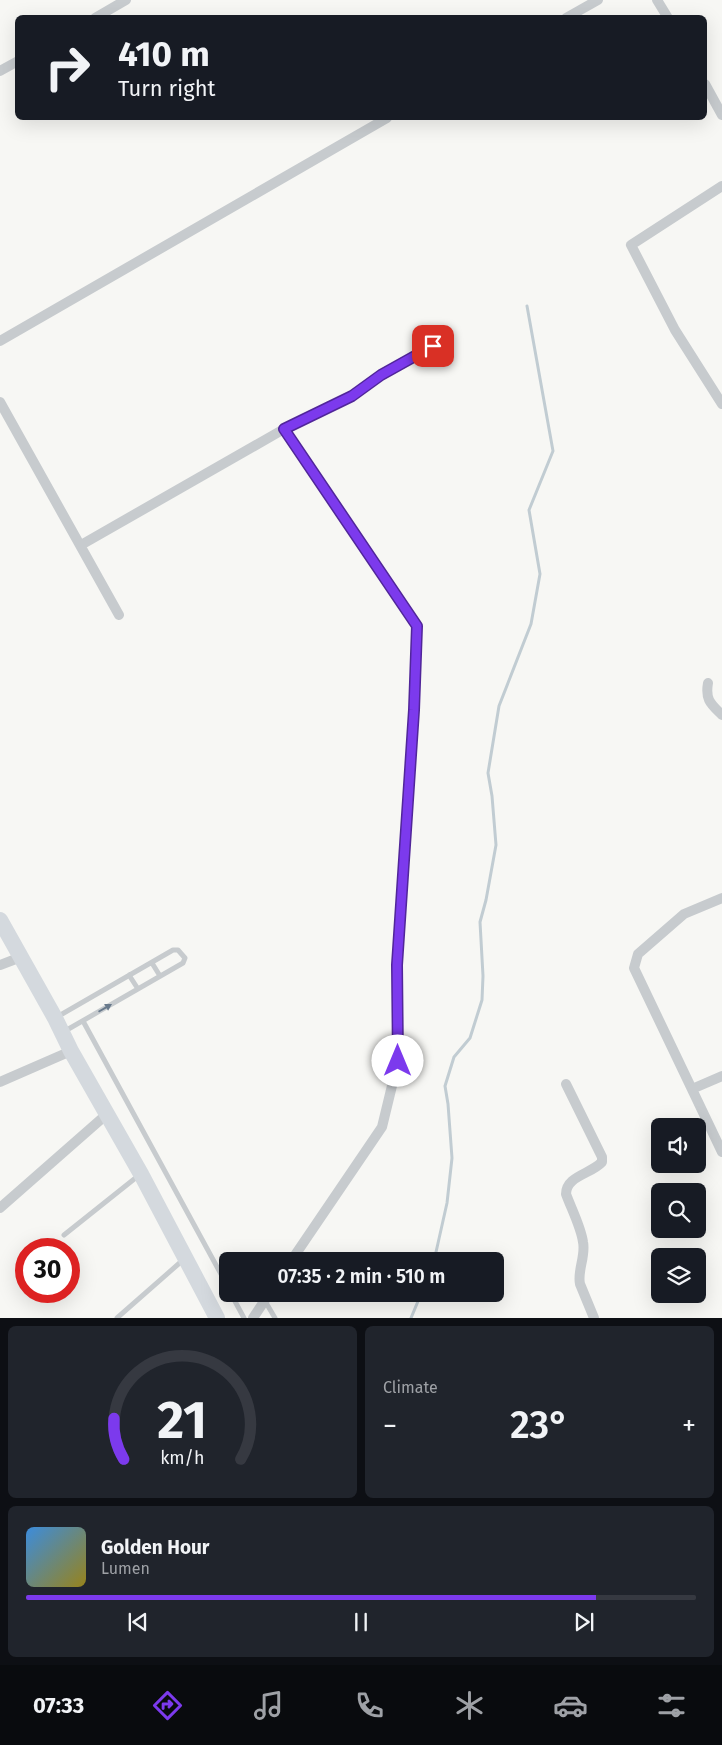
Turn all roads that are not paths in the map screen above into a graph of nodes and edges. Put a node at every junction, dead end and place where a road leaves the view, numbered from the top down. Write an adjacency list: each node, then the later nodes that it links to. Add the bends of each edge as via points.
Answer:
1 (126, 0): 4 (street)
2 (598, 0): 5 (street)
3 (657, 0): 6 (street)
4 (100, 15)
5 (571, 15)
6 (666, 15)
7 (15, 62): 8 (street)
8 (2, 68)
9 (707, 88): 10 (street)
10 (722, 115)
11 (385, 120): 13 (street)
12 (722, 186): 16 (street, via 631,245 675,330)
13 (0, 341)
14 (433, 346): 17 (street, via 381,375 352,396)
15 (0, 402): 18 (street)
16 (722, 404)
17 (284, 429): 18 (street); 43 (street, via 417,626 397,965 398,1061 382,1127)
18 (81, 546): 19 (street)
19 (119, 615)
20 (708, 683): 21 (street, via 706,694)
21 (722, 716)
22 (722, 898): 37 (street, via 684,914 638,954 634,968)
23 (0, 920): 24 (main road)
24 (21, 956): 26 (street); 30 (main road)
25 (152, 963): 27 (lane); 28 (lane); 28 (lane, via 174,950 185,958 183,963)
26 (0, 965)
27 (129, 975): 29 (lane); 30 (lane)
28 (160, 976): 29 (lane)
29 (138, 989): 31 (lane, one-way to 29)
30 (55, 1018): 32 (main road)
31 (83, 1021): 32 (lane); 45 (lane)
32 (62, 1033): 33 (main road)
33 (71, 1051): 35 (street); 38 (main road)
34 (722, 1076): 37 (street)
35 (0, 1082)
36 (566, 1084): 54 (street, via 602,1157 598,1166 570,1182 566,1188 584,1241 578,1279)
37 (692, 1089): 39 (street)
38 (107, 1114): 40 (main road); 41 (street)
39 (722, 1152)
40 (141, 1174): 42 (lane); 44 (main road)
41 (0, 1208)
42 (64, 1235)
43 (297, 1252)
44 (185, 1258): 49 (lane); 50 (main road)
45 (219, 1270)
46 (235, 1302): 51 (lane)
47 (264, 1302): 52 (street)
48 (269, 1302): 53 (lane)
49 (117, 1318)
50 (217, 1318)
51 (244, 1318)
52 (253, 1318)
53 (275, 1318)
54 (594, 1318)

